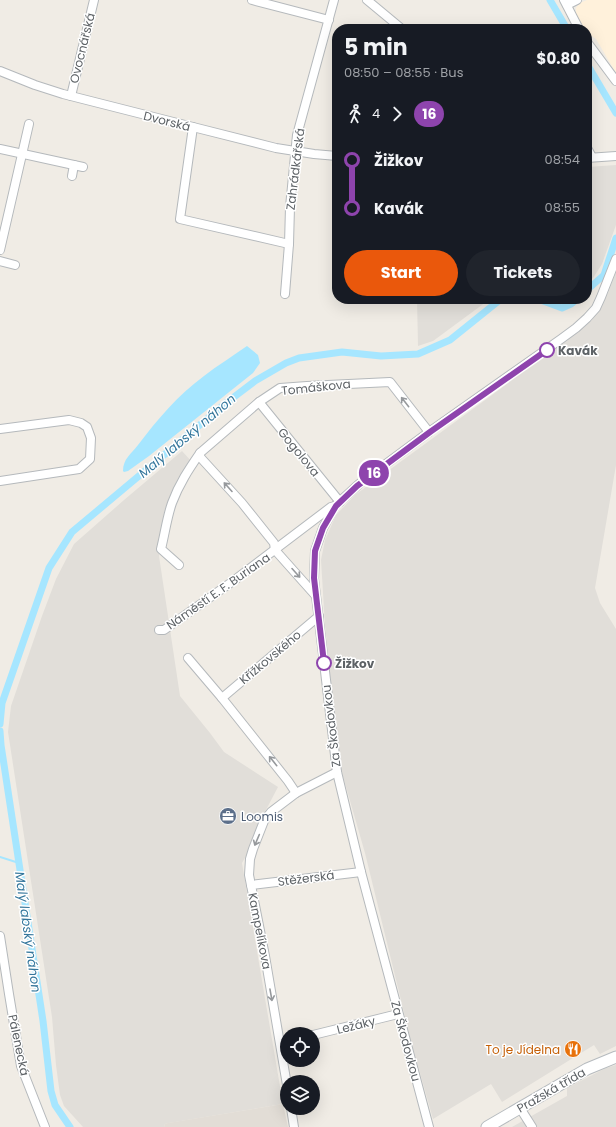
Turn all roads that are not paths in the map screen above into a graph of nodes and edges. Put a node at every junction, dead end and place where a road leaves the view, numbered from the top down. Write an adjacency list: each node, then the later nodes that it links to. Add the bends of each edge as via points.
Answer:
1 (94, 0): 13 (street, Ovocnářská)
2 (252, 0): 7 (street)
3 (334, 0): 7 (street, Zahrádkářská)
4 (367, 0): 8 (street)
5 (577, 0): 6 (street)
6 (565, 3): 9 (street)
7 (329, 20): 17 (street, Zahrádkářská, via 297,135)
8 (396, 24)
9 (576, 24)
10 (592, 49): 12 (street)
11 (0, 71): 13 (street, Dvorská)
12 (616, 82)
13 (71, 96): 15 (street, Dvorská)
14 (29, 124): 18 (street)
15 (192, 127): 17 (street, Dvorská); 25 (street, via 180,219)
16 (0, 149): 18 (street)
17 (295, 151): 19 (street, Dvorská); 25 (street, Zahrádkářská)
18 (22, 154): 22 (street); 26 (street)
19 (332, 155)
20 (616, 156): 21 (street)
21 (592, 158)
22 (74, 165): 23 (street); 24 (street)
23 (83, 167)
24 (72, 176)
25 (289, 244): 30 (street, Zahrádkářská)
26 (0, 250)
27 (616, 259): 33 (street, Za Škodovkou, via 601,298 587,318 561,340)
28 (0, 261): 29 (street)
29 (15, 265)
30 (285, 294)
31 (259, 402): 33 (street, Tomáškova, one-way to 31, via 390,382 280,388); 34 (street, Tomáškova); 36 (street, Gogolova)
32 (0, 429): 35 (street, via 69,420 87,427 91,438 90,459 79,469)
33 (430, 432): 36 (street, Za Škodovkou, via 357,486)
34 (200, 453): 37 (street, one-way to 34, via 274,543 200,457); 38 (street, Tomáškova, via 172,503 162,548)
35 (0, 481)
36 (338, 504): 37 (street, Náměstí E. F. Buriana, via 330,507); 39 (street, Za Škodovkou, via 323,528 315,551)
37 (275, 550): 39 (street, one-way to 39); 41 (street, Náměstí E. F. Buriana, via 164,630)
38 (179, 565)
39 (316, 596): 40 (street, Za Škodovkou)
40 (319, 616): 43 (street, Křížkovského); 44 (street, Za Škodovkou)
41 (159, 630)
42 (188, 658): 43 (street)
43 (222, 698): 45 (street, one-way to 43)
44 (337, 772): 45 (street, Kampelíkova); 46 (street, Za Škodovkou)
45 (296, 793): 47 (street, Kampelíkova, one-way to 47, via 271,812 264,821 250,860)
46 (361, 872): 47 (street, Stěžerská); 49 (street, Za Škodovkou)
47 (251, 885): 50 (street, Kampelíkova, one-way to 50)
48 (0, 936): 55 (street, Pálenecká, via 21,1066)
49 (398, 1014): 51 (street, Ležáky); 57 (street, Za Škodovkou)
50 (280, 1027)
51 (320, 1033)
52 (616, 1057): 53 (street, Pražská třída, via 587,1069)
53 (520, 1108): 58 (street, Pražská třída); 59 (street)
54 (292, 1115): 56 (street)
55 (44, 1127)
56 (294, 1127)
57 (429, 1127)
58 (487, 1127)
59 (532, 1127)

